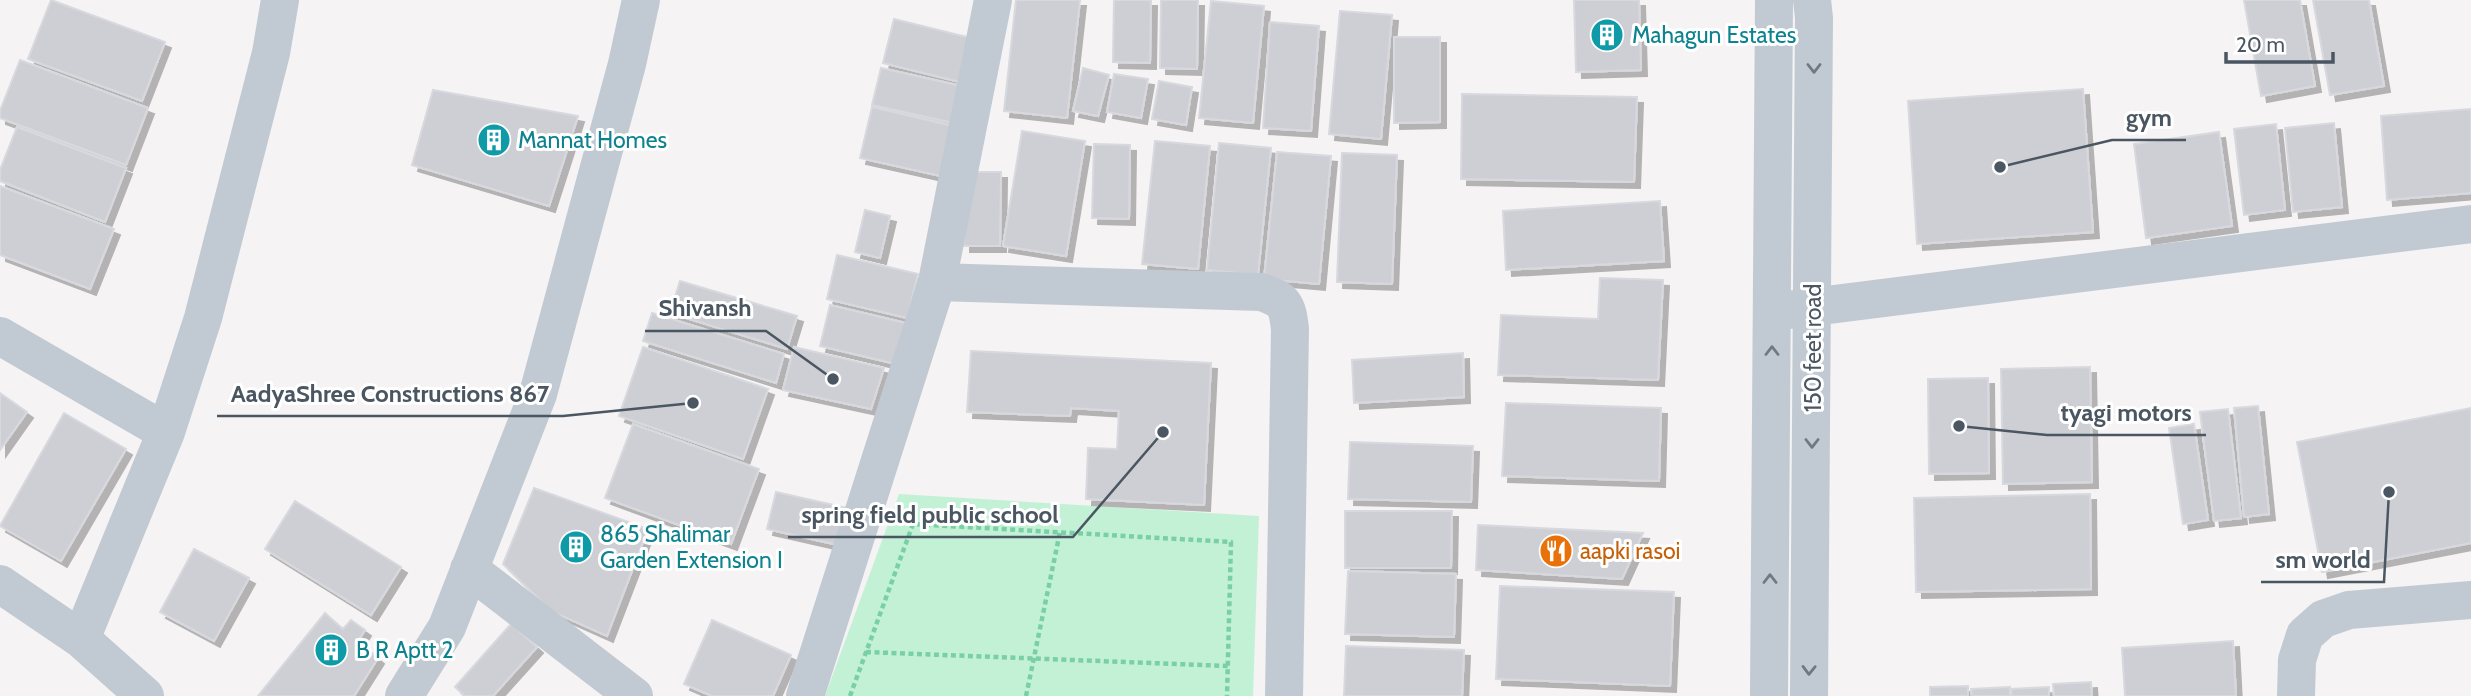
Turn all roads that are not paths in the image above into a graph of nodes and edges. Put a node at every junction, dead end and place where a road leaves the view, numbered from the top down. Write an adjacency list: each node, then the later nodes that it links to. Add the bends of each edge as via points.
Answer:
1 (280, 0): 11 (street, via 271,53 203,318)
2 (641, 0): 12 (street, via 538,394)
3 (993, 0): 7 (street)
4 (1774, 0): 9 (street, 150 feet road)
5 (1812, 0): 8 (street, 150 feet road, one-way to 8)
6 (2471, 225): 8 (street)
7 (937, 282): 19 (street); 20 (street, via 1261,292 1280,298 1290,328)
8 (1813, 307): 9 (street); 22 (street, 150 feet road, one-way to 22)
9 (1772, 312): 21 (street, 150 feet road, one-way to 9)
10 (0, 336): 11 (street)
11 (166, 432): 15 (street)
12 (469, 569): 17 (street, via 447,626); 18 (street)
13 (0, 584): 15 (street)
14 (2471, 600): 23 (street, via 2349,610 2323,619 2305,635 2297,660)
15 (81, 639): 16 (street)
16 (145, 696)
17 (404, 696)
18 (634, 696)
19 (805, 696)
20 (1284, 696)
21 (1769, 696)
22 (1809, 696)
23 (2296, 696)

